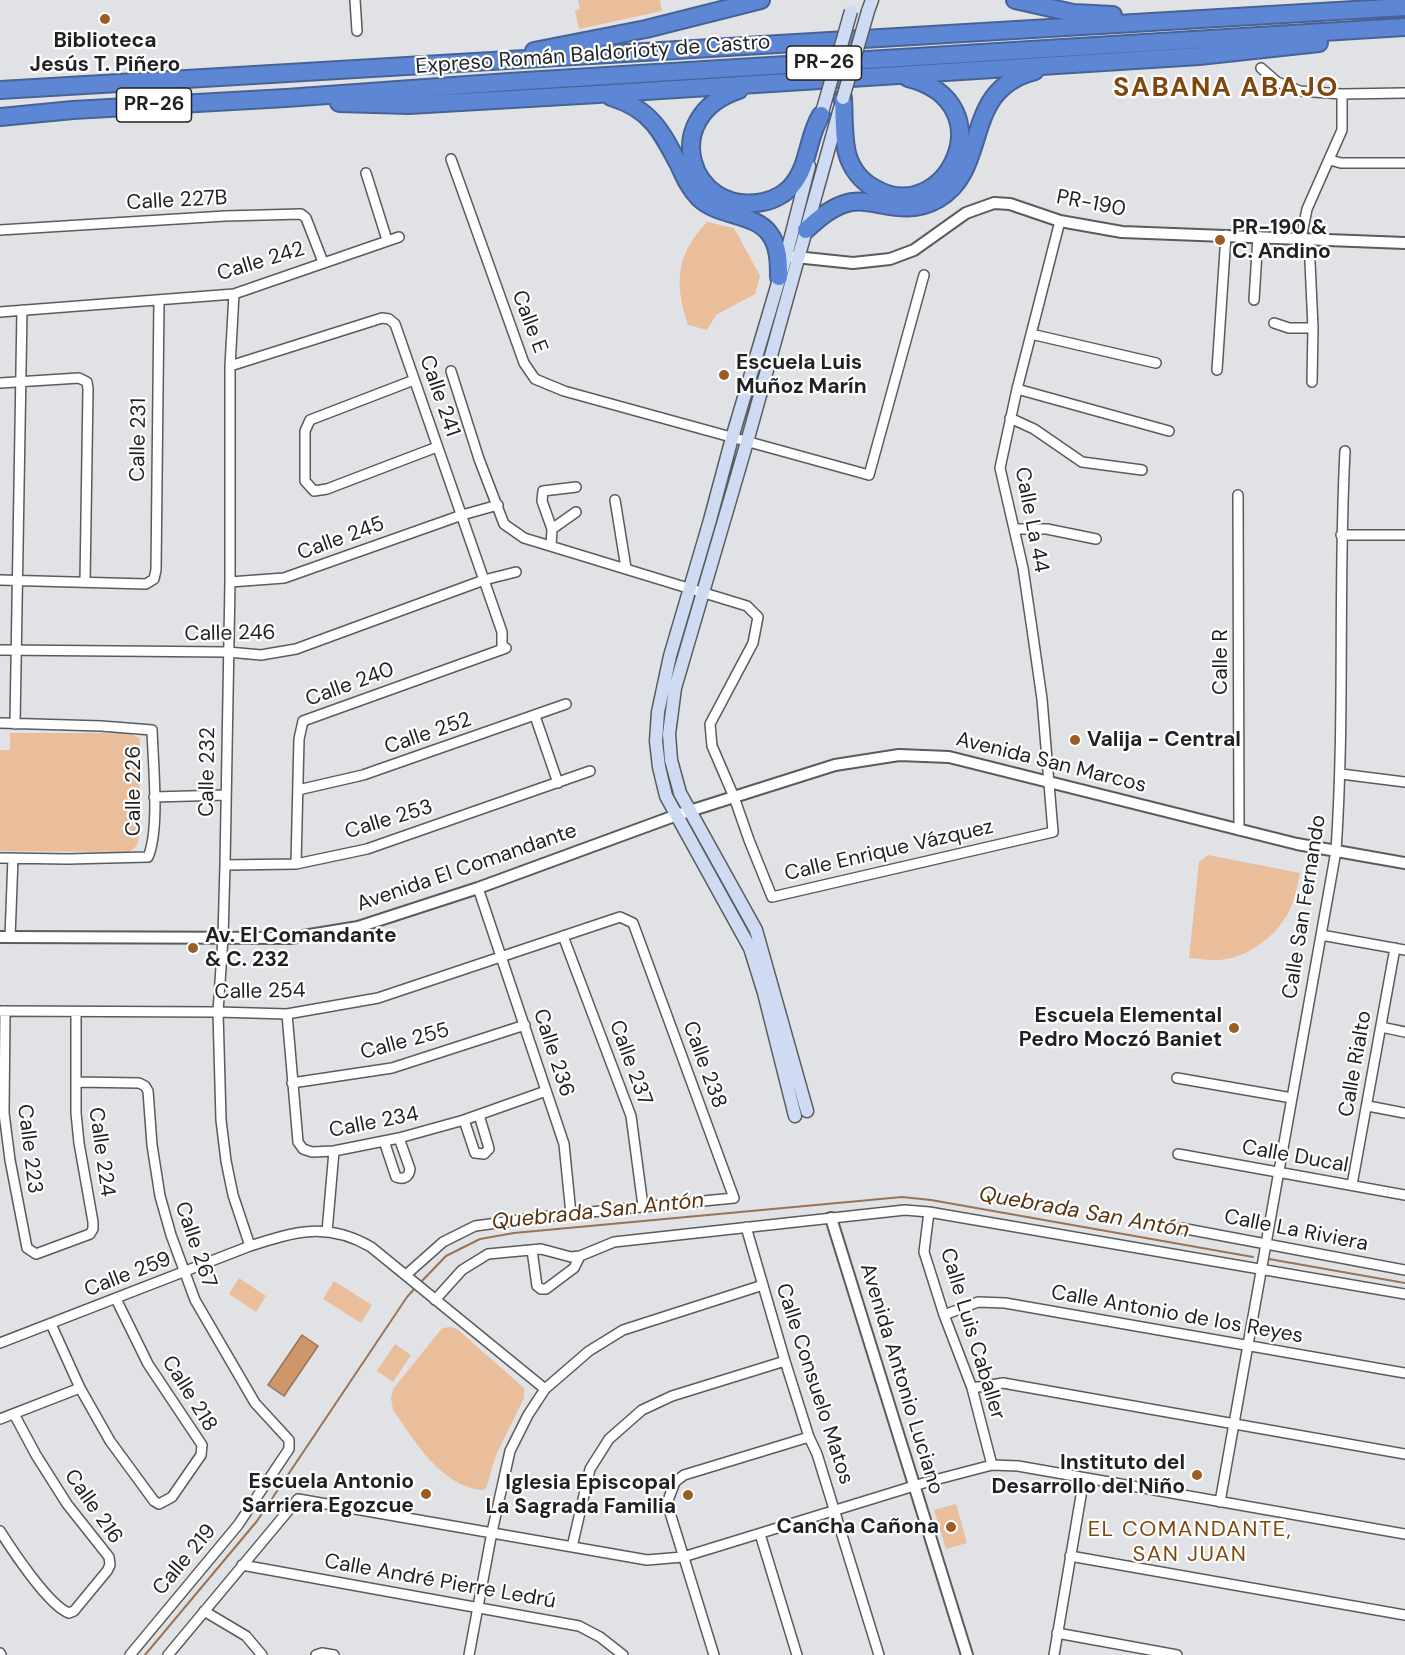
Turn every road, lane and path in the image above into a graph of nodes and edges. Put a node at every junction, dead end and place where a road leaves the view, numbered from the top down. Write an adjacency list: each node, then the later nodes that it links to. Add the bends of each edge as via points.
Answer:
1 (356, 0): 10 (street)
2 (761, 0): 11 (highway, via 646,29 541,49)
3 (1015, 0): 7 (highway, via 1065,12)
4 (853, 5): 20 (main road, bridge)
5 (870, 5): 20 (main road, bridge)
6 (1405, 7): 7 (highway, Expreso Román Baldorioty de Castro / PR-26)
7 (1155, 22): 11 (highway, Expreso Román Baldorioty de Castro / PR-26)
8 (1405, 27): 9 (highway, Expreso Román Baldorioty de Castro / PR-26)
9 (1362, 30): 12 (highway, via 1350,38 1260,50); 21 (highway, Expreso Román Baldorioty de Castro / PR-26)
10 (357, 31)
11 (507, 61): 16 (highway, Expreso Román Baldorioty de Castro / PR-26)
12 (1070, 63): 14 (highway); 32 (highway, via 1031,72 998,92 985,110 962,177 936,200 898,209 844,204)
13 (1261, 68): 19 (street, via 1277,82 1300,91)
14 (895, 75): 15 (highway); 20 (highway, via 931,86 950,103 957,119 958,152 953,166 946,176 922,192 890,194 870,186 856,172 847,153)
15 (767, 83): 18 (highway); 22 (highway, via 717,99 697,122 691,142 693,165 704,183 721,197 757,203 769,201 788,189 795,183)
16 (0, 90)
17 (1405, 93): 19 (street)
18 (598, 94): 21 (highway, via 409,105); 42 (highway, via 631,104 651,119 688,184 706,204 755,222 768,232 777,248)
19 (1342, 94): 27 (street, via 1342,130)
20 (835, 97): 22 (main road); 32 (main road)
21 (286, 98): 23 (highway, Expreso Román Baldorioty de Castro / PR-26)
22 (821, 115): 39 (main road)
23 (23, 116): 24 (highway, Expreso Román Baldorioty de Castro / PR-26); 25 (highway)
24 (0, 117)
25 (0, 122)
26 (451, 159): 62 (street, Calle E, via 524,363 535,379 553,388)
27 (1330, 160): 28 (street); 36 (street, via 1306,209)
28 (1405, 163)
29 (366, 173): 37 (street)
30 (1060, 221): 33 (street, PR-190 / PR-190, via 1122,232); 39 (street, PR-190 / PR-190, via 1010,204 994,203 966,213 914,250 890,259 853,263); 50 (street, Calle La 44)
31 (0, 230): 40 (street, Calle 227B, via 301,214)
32 (806, 230): 39 (main road)
33 (1226, 235): 34 (street, PR-190 / PR-190); 53 (street)
34 (1258, 236): 36 (street, PR-190 / PR-190); 45 (street)
35 (399, 237): 37 (street, Calle 242)
36 (1305, 239): 38 (street, PR-190 / PR-190); 49 (street)
37 (387, 240): 40 (street, Calle 242)
38 (1405, 243)
39 (793, 257): 42 (main road); 63 (main road)
40 (324, 262): 43 (street, Calle 242)
41 (924, 275): 63 (street, Calle E, via 869,475)
42 (780, 277): 62 (main road)
43 (234, 294): 44 (street, Calle 242); 52 (street, Calle 232)
44 (159, 300): 46 (street, Calle 242); 84 (street, Calle 231, via 154,579 146,584)
45 (1254, 300)
46 (22, 310): 47 (street, Calle 242); 55 (street)
47 (0, 312)
48 (1274, 322): 49 (street, via 1289,328)
49 (1313, 328): 57 (street)
50 (1031, 334): 51 (street); 59 (street, Calle La 44)
51 (1156, 363)
52 (230, 366): 56 (street, Calle 241, via 382,318 395,324); 85 (street, Calle 232)
53 (1217, 370)
54 (452, 371): 70 (street, via 479,459)
55 (21, 381): 58 (street); 82 (street); 84 (street, via 79,378 87,382)
56 (414, 381): 64 (street, Calle 241); 64 (street, via 310,420 305,431 305,481 314,491 329,488)
57 (1312, 382)
58 (0, 383)
59 (1017, 389): 60 (street, Calle La 44); 61 (street)
60 (1010, 418): 66 (street, via 1034,429 1082,462); 74 (street, Calle La 44, via 1000,468)
61 (1169, 430)
62 (727, 437): 63 (street, Calle E); 86 (main road)
63 (747, 442): 87 (main road)
64 (437, 447): 72 (street, Calle 241)
65 (1345, 451): 75 (street, Calle San Fernando)
66 (1142, 470)
67 (576, 487): 73 (street, via 543,491 542,501)
68 (1238, 495): 107 (street, Calle R)
69 (615, 500): 79 (street)
70 (498, 505): 72 (street, Calle 245); 78 (street, via 504,524 524,538)
71 (576, 512): 73 (street)
72 (462, 515): 83 (street, Calle 241); 85 (street, Calle 245, via 284,578)
73 (552, 529): 78 (street)
74 (1015, 530): 77 (street, via 1047,529); 98 (street, Calle La 44, via 1041,687)
75 (1341, 535): 76 (street); 97 (street, Calle San Fernando)
76 (1405, 535)
77 (1096, 539)
78 (551, 546): 79 (street)
79 (627, 568): 86 (street)
80 (516, 572): 83 (street, Calle 246)
81 (0, 580): 82 (street)
82 (18, 580): 84 (street); 90 (street)
83 (484, 580): 88 (street, Calle 241, via 502,632); 91 (street, Calle 246, via 296,649 261,655)
84 (85, 582)
85 (230, 582): 91 (street, Calle 232)
86 (689, 590): 87 (street); 106 (main road, via 662,691 656,741 666,796)
87 (703, 592): 104 (street, Calle Enrique Vázquez, via 747,606 758,618 753,643 710,724 712,746); 105 (main road, via 675,688 669,734 680,794)
88 (502, 646): 101 (street, Calle 240, via 506,648 303,721)
89 (0, 650): 90 (street, Calle 246)
90 (17, 651): 91 (street, Calle 246); 95 (street)
91 (228, 652): 102 (street, Calle 232)
92 (566, 704): 93 (street, Calle 252)
93 (534, 716): 100 (street); 101 (street, Calle 252, via 363,775)
94 (0, 723): 95 (street)
95 (15, 724): 103 (street, Calle 226, via 152,730)
96 (590, 771): 100 (street)
97 (1341, 774): 99 (street); 109 (street, Calle San Fernando)
98 (1048, 782): 104 (street, Avenida San Marcos, via 949,757 899,755 835,765); 107 (street, Avenida San Marcos); 108 (street, Calle La 44)
99 (1405, 782)
100 (558, 783): 113 (street, Calle 253, via 367,849)
101 (298, 790): 113 (street, Calle 240)
102 (226, 795): 103 (street); 114 (street, Calle 232)
103 (154, 797): 111 (street, Calle 226, via 152,848 148,857)
104 (734, 797): 105 (street, Avenida San Marcos); 108 (street, Calle Enrique Vázquez, via 772,897)
105 (690, 811): 106 (street, Avenida El Comandante); 136 (main road, via 756,930)
106 (677, 815): 115 (street, Avenida El Comandante); 139 (main road, via 750,948)
107 (1239, 830): 109 (street, Avenida San Marcos)
108 (1053, 832)
109 (1336, 851): 112 (street, Avenida San Marcos); 116 (street, Calle San Fernando)
110 (0, 858): 111 (street)
111 (13, 858): 118 (street)
112 (1405, 863)
113 (297, 864): 114 (street, Calle 253)
114 (225, 865): 119 (street, Calle 232)
115 (478, 888): 119 (street, Avenida El Comandante, via 358,927 291,938); 122 (street, Calle 236)
116 (1321, 935): 121 (street); 134 (street, Calle San Fernando)
117 (563, 936): 120 (street, Calle 254, via 620,916 633,923); 122 (street, Calle 254); 148 (street, Calle 237, via 631,1116)
118 (5, 937): 119 (street, Avenida El Comandante)
119 (223, 937): 125 (street, Calle 232)
120 (638, 938): 148 (street, Calle 238, via 734,1198)
121 (1400, 949): 128 (street, Calle Rialto)
122 (500, 957): 126 (street, Calle 254, via 378,998); 127 (street, Calle 236)
123 (2, 1011): 124 (street, Calle 254); 158 (street, Calle 223, via 8,1148 27,1248)
124 (76, 1012): 125 (street, Calle 254); 131 (street, Calle 224)
125 (218, 1012): 126 (street, Calle 254); 156 (street, Calle 232, via 226,1161)
126 (287, 1014): 132 (street, Calle 234)
127 (525, 1025): 132 (street, Calle 255, via 392,1068); 133 (street, Calle 236)
128 (1381, 1027): 129 (street); 135 (street, Calle Rialto)
129 (1405, 1032)
130 (1177, 1078): 134 (street)
131 (76, 1083): 158 (street, Calle 224, via 79,1143 93,1229 90,1234 36,1254); 162 (street, Calle 267, via 140,1083 148,1091 160,1196)
132 (292, 1083): 143 (street, Calle 234, via 298,1142 312,1152)
133 (546, 1091): 138 (street, Calle 234); 150 (street, Calle 236, via 564,1144)
134 (1292, 1098): 145 (street, Calle San Fernando)
135 (1368, 1106): 137 (street); 146 (street, Calle Rialto)
136 (807, 1112): 139 (street)
137 (1405, 1113)
138 (479, 1115): 140 (street, Calle 234); 140 (street, via 489,1149 484,1154 475,1153)
139 (795, 1116)
140 (464, 1120): 141 (street, Calle 234)
141 (399, 1138): 142 (street, Calle 234); 142 (street, via 410,1169 401,1179 394,1173)
142 (384, 1141): 143 (street, Calle 234)
143 (334, 1151): 154 (street)
144 (1178, 1154): 145 (street, Calle Ducal)
145 (1278, 1172): 146 (street, Calle Ducal); 155 (street, Calle San Fernando)
146 (1353, 1185): 147 (street, Calle Ducal)
147 (1405, 1195)
148 (643, 1206): 150 (street)
149 (929, 1212): 151 (street, via 905,1210); 160 (street); 168 (street, Calle Luis Caballer, via 924,1252)
150 (571, 1214): 163 (street, via 475,1226 443,1242)
151 (831, 1218): 152 (street); 185 (street, Avenida Antonio Luciano)
152 (746, 1227): 159 (street, via 614,1242); 164 (street, Calle Consuelo Matos)
153 (1181, 1228): 155 (street, Calle La Riviera)
154 (327, 1232): 156 (street, Calle 259, via 292,1233); 163 (street, Calle 259, via 361,1241)
155 (1266, 1245): 160 (street, Calle San Fernando); 161 (street, Calle La Riviera)
156 (250, 1246): 162 (street, Calle 259)
157 (532, 1250): 159 (street); 159 (street, via 535,1280 541,1289 574,1268); 166 (street, via 480,1257)
158 (32, 1252)
159 (580, 1256)
160 (1262, 1269): 165 (street); 171 (street, Calle San Fernando)
161 (1405, 1270)
162 (184, 1272): 167 (street, Calle 259); 182 (street, Calle 267, via 195,1300 255,1403 289,1440)
163 (409, 1276): 166 (street, Calle 259)
164 (763, 1285): 172 (street, Calle Consuelo Matos); 176 (street, via 623,1330 589,1351)
165 (1405, 1294)
166 (432, 1297): 176 (street, Calle 259)
167 (116, 1299): 169 (street, Calle 259); 174 (street, Calle 218, via 148,1364 202,1444 201,1455 172,1497 164,1502 154,1501 116,1449)
168 (944, 1315): 171 (street, Calle Antonio de los Reyes, via 978,1302 1005,1303); 175 (street, Calle Luis Caballer)
169 (51, 1324): 170 (street, Calle 259); 174 (street)
170 (0, 1343)
171 (1248, 1345): 173 (street, Calle Antonio de los Reyes); 179 (street, Calle San Fernando)
172 (785, 1361): 180 (street, Calle Consuelo Matos); 192 (street, via 672,1396 642,1410 609,1439 591,1469)
173 (1405, 1373)
174 (80, 1388): 177 (street)
175 (972, 1388): 179 (street, via 1003,1383); 183 (street, Calle Luis Caballer)
176 (545, 1389): 189 (street, via 510,1451)
177 (14, 1414): 178 (street); 188 (street, Calle 216, via 67,1504 109,1557 110,1565 69,1613 57,1606)
178 (0, 1419)
179 (1233, 1424): 181 (street); 186 (street, Calle San Fernando)
180 (809, 1437): 187 (street, Calle Consuelo Matos); 194 (street, via 684,1475 675,1482 667,1503)
181 (1405, 1454)
182 (285, 1455): 200 (street, Calle 219, via 238,1525)
183 (992, 1465): 184 (street); 185 (street)
184 (1084, 1478): 186 (street); 193 (street)
185 (914, 1486): 187 (street); 210 (street, Avenida Antonio Luciano)
186 (1220, 1502): 191 (street)
187 (835, 1511): 190 (street); 209 (street, Calle Consuelo Matos)
188 (0, 1531)
189 (492, 1532): 192 (street); 195 (street, via 298,1499); 196 (street)
190 (760, 1534): 194 (street); 208 (street)
191 (1405, 1534)
192 (572, 1547): 194 (street, via 647,1560)
193 (1070, 1556): 198 (street); 199 (street)
194 (684, 1557): 207 (street)
195 (242, 1565): 196 (street, Calle André Pierre Ledrú); 197 (street)
196 (478, 1607): 205 (street); 206 (street, Calle André Pierre Ledrú, via 579,1626)
197 (204, 1611): 201 (street); 202 (street, via 246,1636)
198 (1405, 1615)
199 (1057, 1634): 211 (street); 212 (street)
200 (130, 1655)
201 (168, 1655)
202 (262, 1655)
203 (316, 1655): 204 (street)
204 (334, 1655)
205 (469, 1655)
206 (623, 1655)
207 (714, 1655)
208 (797, 1655)
209 (879, 1655)
210 (967, 1655)
211 (1054, 1655)
212 (1177, 1655)

